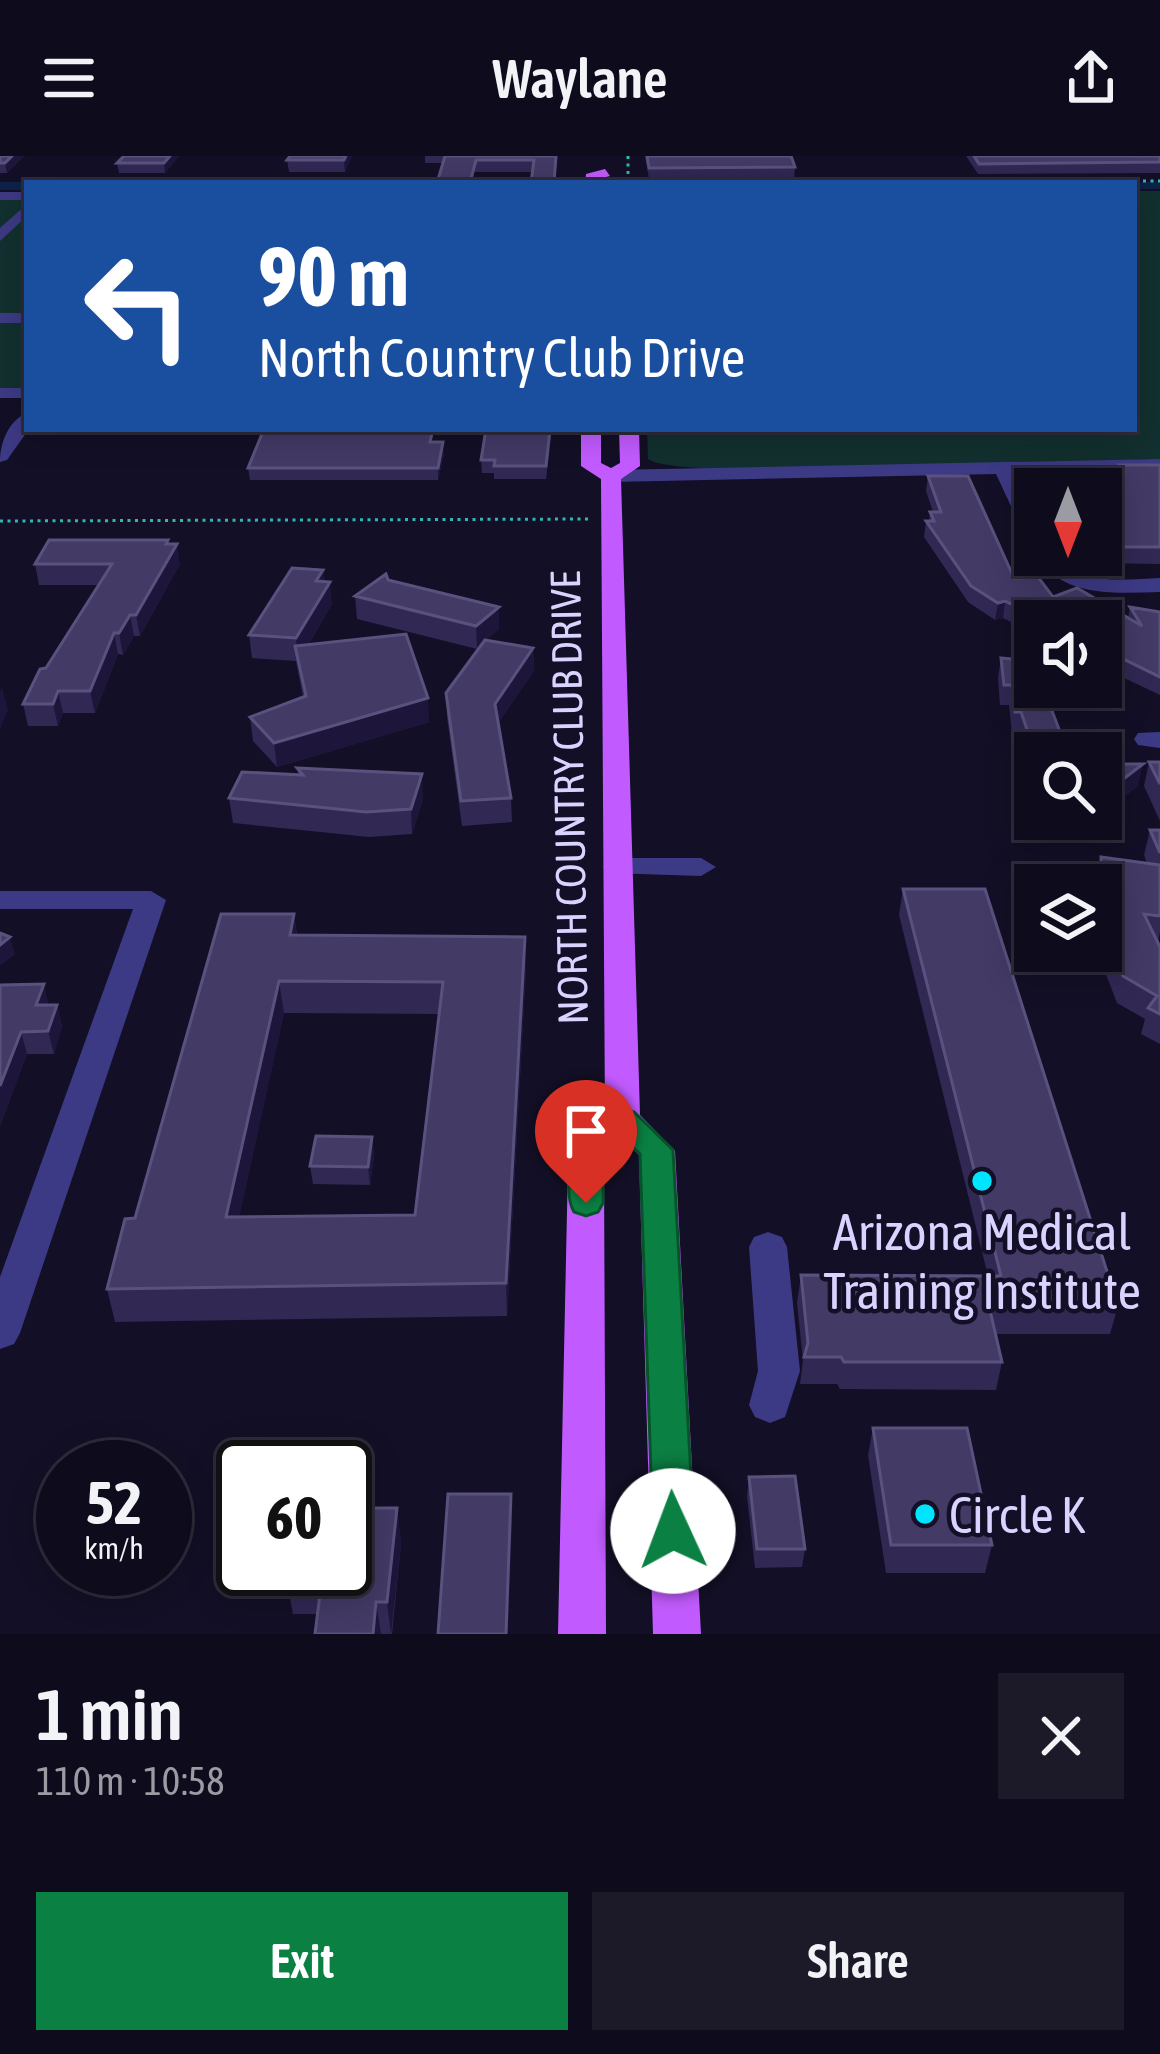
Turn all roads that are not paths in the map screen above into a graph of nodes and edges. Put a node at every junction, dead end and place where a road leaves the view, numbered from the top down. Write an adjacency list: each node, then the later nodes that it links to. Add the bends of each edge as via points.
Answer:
1 (24, 211): 2 (street)
2 (0, 237)
3 (24, 423): 6 (street)
4 (591, 432): 9 (main road, NORTH COUNTRY CLUB DRIVE, via 591,466)
5 (629, 432): 9 (main road, NORTH COUNTRY CLUB DRIVE, via 630,466)
6 (0, 456)
7 (1160, 465): 8 (street)
8 (1003, 469): 9 (street, via 878,478); 10 (street)
9 (611, 476): 13 (main road, NORTH COUNTRY CLUB DRIVE)
10 (1014, 492)
11 (1067, 576): 12 (street)
12 (1160, 585)
13 (618, 867): 14 (street); 16 (main road, NORTH COUNTRY CLUB DRIVE)
14 (701, 867)
15 (0, 900): 18 (street, via 151,900)
16 (623, 1120): 20 (main road, via 586,1165); 21 (main road, via 656,1150)
17 (768, 1247): 19 (street, via 779,1371)
18 (0, 1334)
19 (770, 1405)
20 (582, 1634)
21 (677, 1634)

